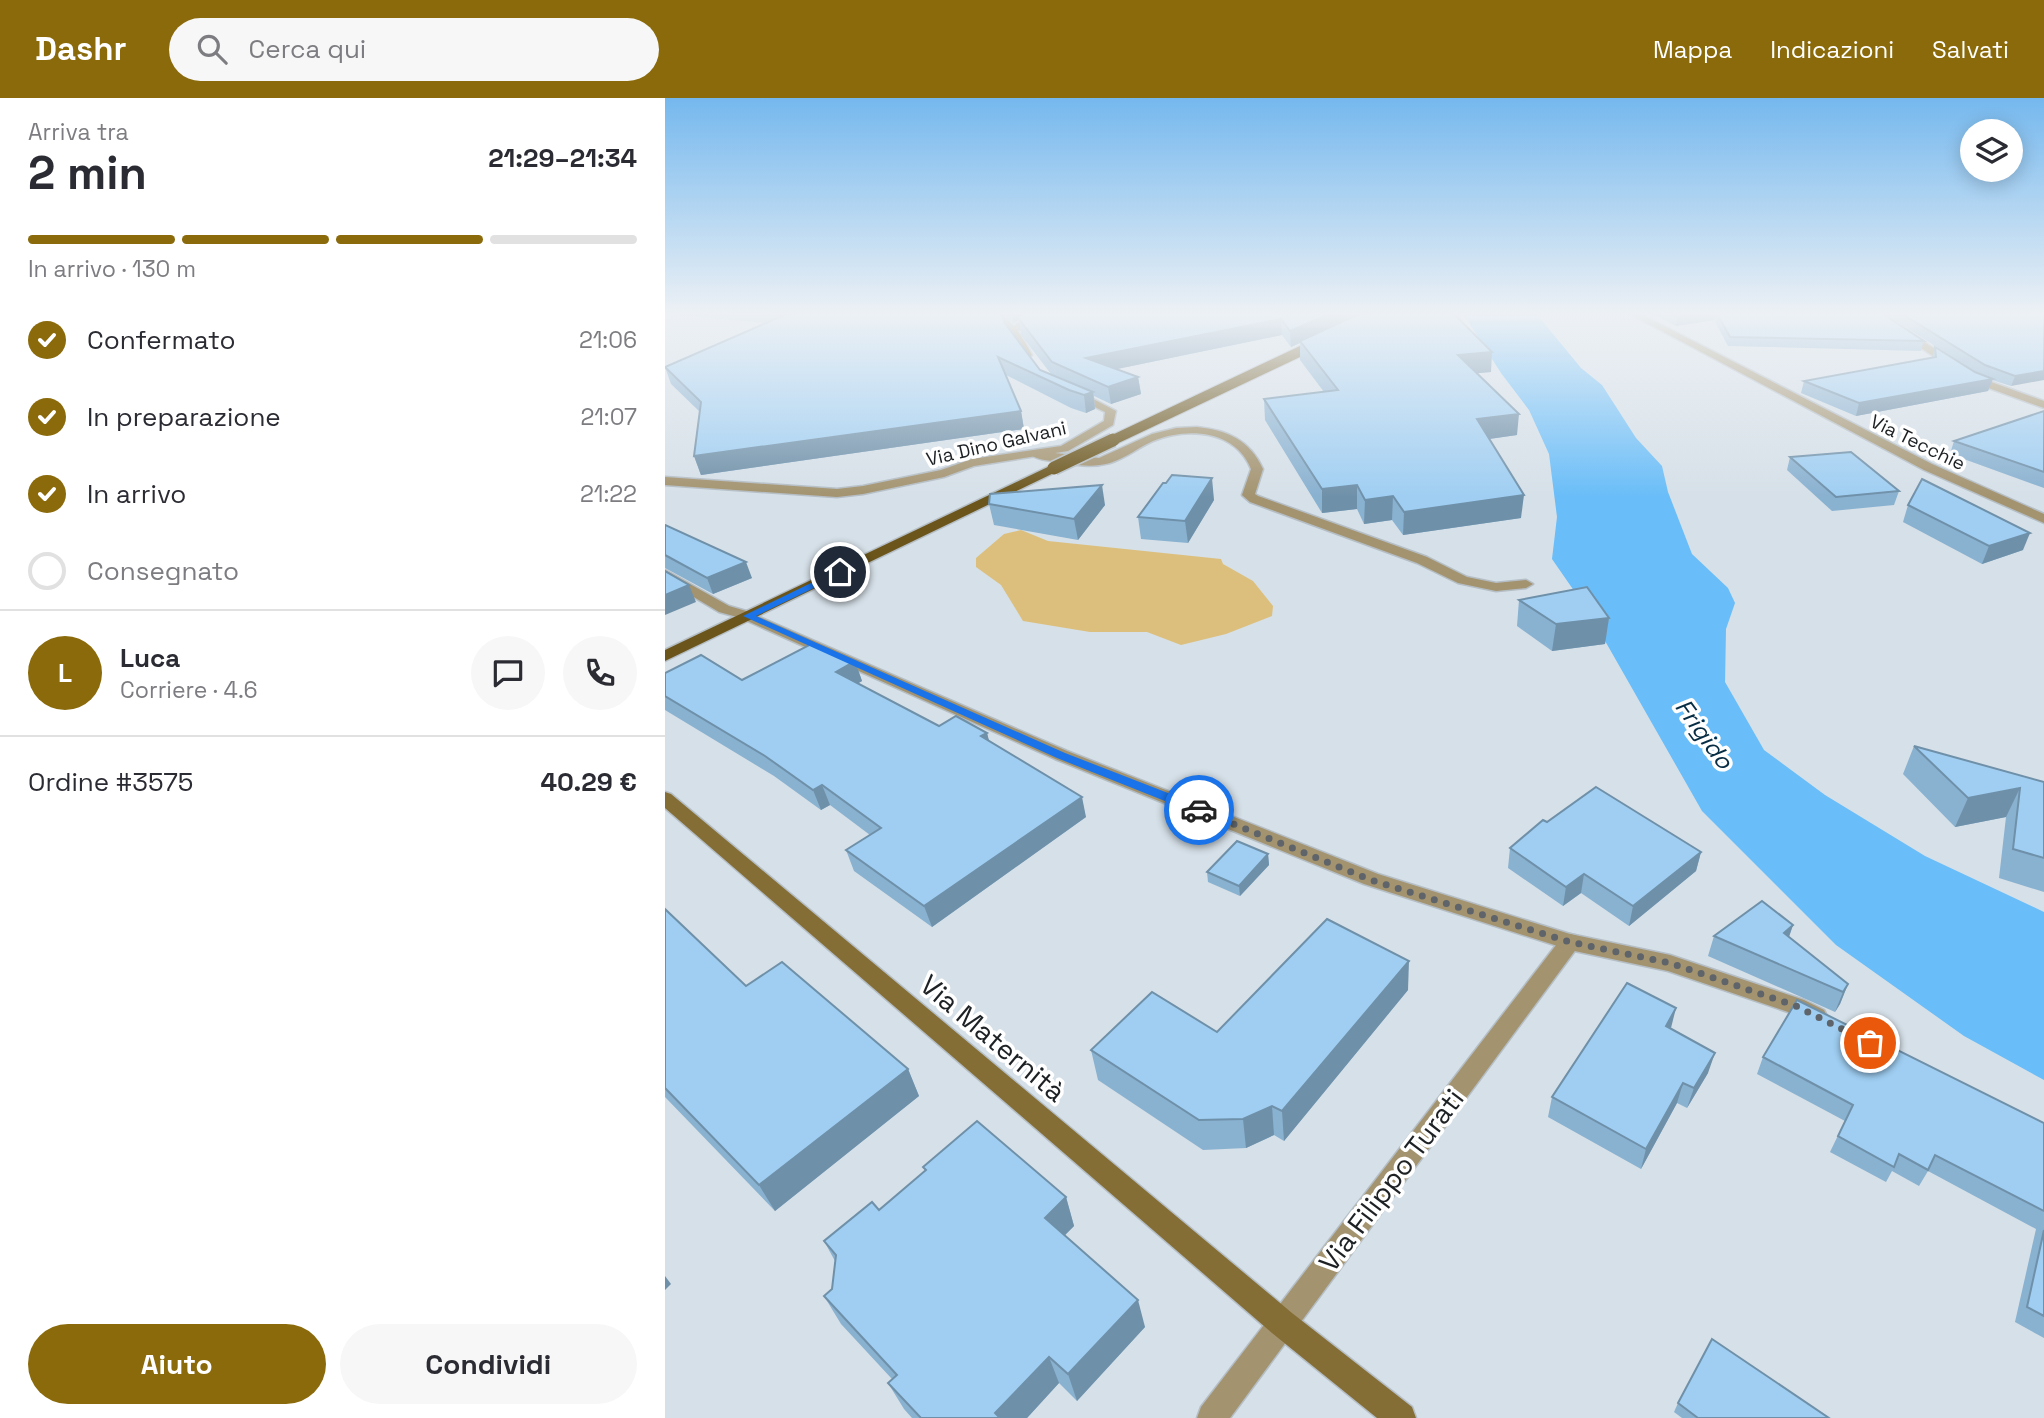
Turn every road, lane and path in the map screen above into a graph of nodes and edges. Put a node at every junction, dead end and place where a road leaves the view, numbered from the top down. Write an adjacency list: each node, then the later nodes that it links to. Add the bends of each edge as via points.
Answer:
1 (1253, 374): 11 (main road, bridge)
2 (1748, 374): 8 (street, Via Tecchie, via 1928,467)
3 (1966, 374): 5 (street)
4 (1061, 388): 6 (street, Via Dino Galvani, via 1111,411 1109,423 1064,449)
5 (2044, 405)
6 (1037, 455): 7 (street, Via Dino Galvani, via 992,459 890,485 837,493); 10 (street, via 1107,460 1167,432 1203,430 1239,443 1251,454 1257,469 1248,495 1254,499 1422,559 1463,580 1496,587)
7 (665, 481)
8 (2044, 519)
9 (665, 574): 11 (street, via 725,609)
10 (1526, 584)
11 (748, 616): 12 (main road); 14 (street, via 1061,755 1371,880)
12 (665, 656)
13 (665, 798): 16 (main road, Via Maternità)
14 (1570, 942): 15 (street, via 1670,963 1796,1006); 16 (street, Via Filippo Turati)
15 (1833, 1024)
16 (1282, 1323): 17 (street, Via Filippo Turati); 18 (main road, Via Maternità)
17 (1212, 1418)
18 (1401, 1418)

